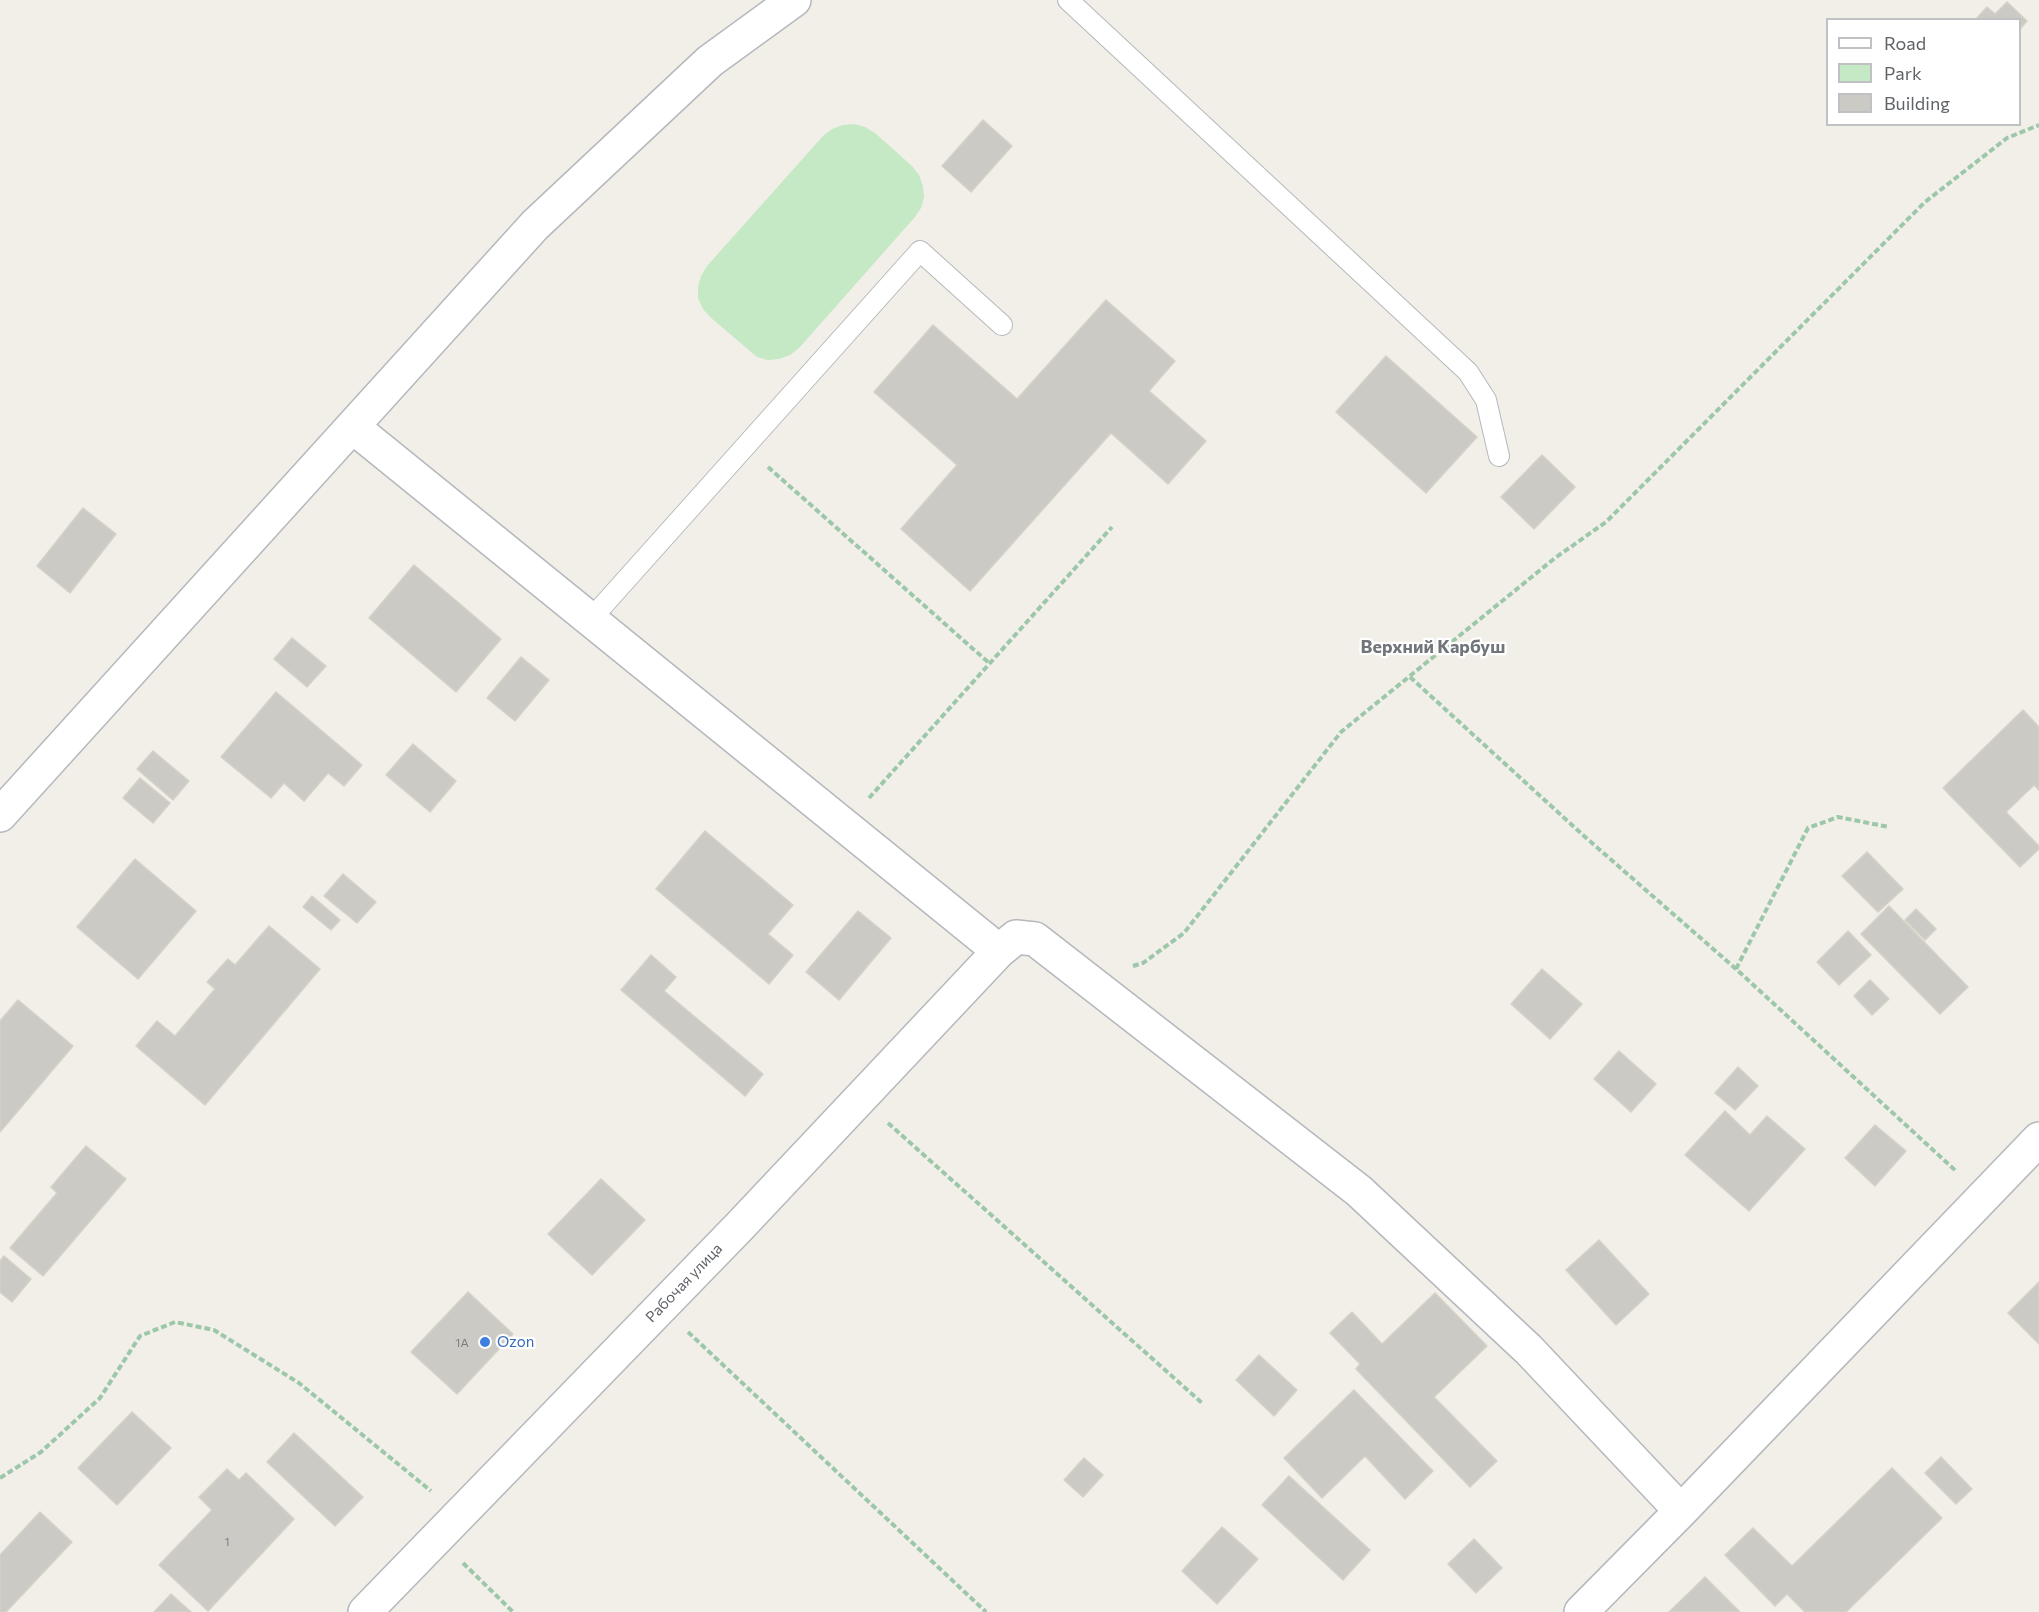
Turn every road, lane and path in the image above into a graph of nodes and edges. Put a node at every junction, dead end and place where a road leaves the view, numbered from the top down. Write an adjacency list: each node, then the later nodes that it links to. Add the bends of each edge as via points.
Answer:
1 (794, 0): 5 (street, via 710,61 535,225)
2 (1068, 0): 7 (lane, via 1468,372 1486,400)
3 (2039, 125): 11 (path, via 2007,138 1925,202 1606,522 1555,558)
4 (1002, 325): 6 (lane, via 920,251)
5 (353, 428): 9 (street); 12 (street)
6 (745, 446): 9 (lane); 10 (path)
7 (1500, 456)
8 (1112, 527): 10 (path)
9 (590, 620): 13 (street)
10 (989, 663): 13 (path)
11 (1410, 677): 16 (path); 17 (path, via 1341,732 1184,933 1143,963)
12 (0, 815)
13 (844, 825): 15 (street)
14 (1889, 827): 16 (path, via 1838,817 1808,828)
15 (999, 951): 17 (street, via 1016,938 1035,939); 18 (street, Рабочая улица)
16 (1736, 969): 20 (path)
17 (1086, 978): 24 (street, via 1359,1191 1529,1350)
18 (860, 1098): 21 (street, Рабочая улица); 22 (path)
19 (2039, 1138): 20 (street)
20 (1984, 1196): 24 (street)
21 (661, 1307): 25 (street, Рабочая улица); 28 (path)
22 (1203, 1403)
23 (0, 1478): 25 (path, via 40,1452 100,1398 140,1336 175,1322 214,1330 299,1383)
24 (1682, 1512): 29 (street)
25 (448, 1526): 26 (street, Рабочая улица); 27 (path)
26 (364, 1612)
27 (513, 1612)
28 (986, 1612)
29 (1581, 1612)

